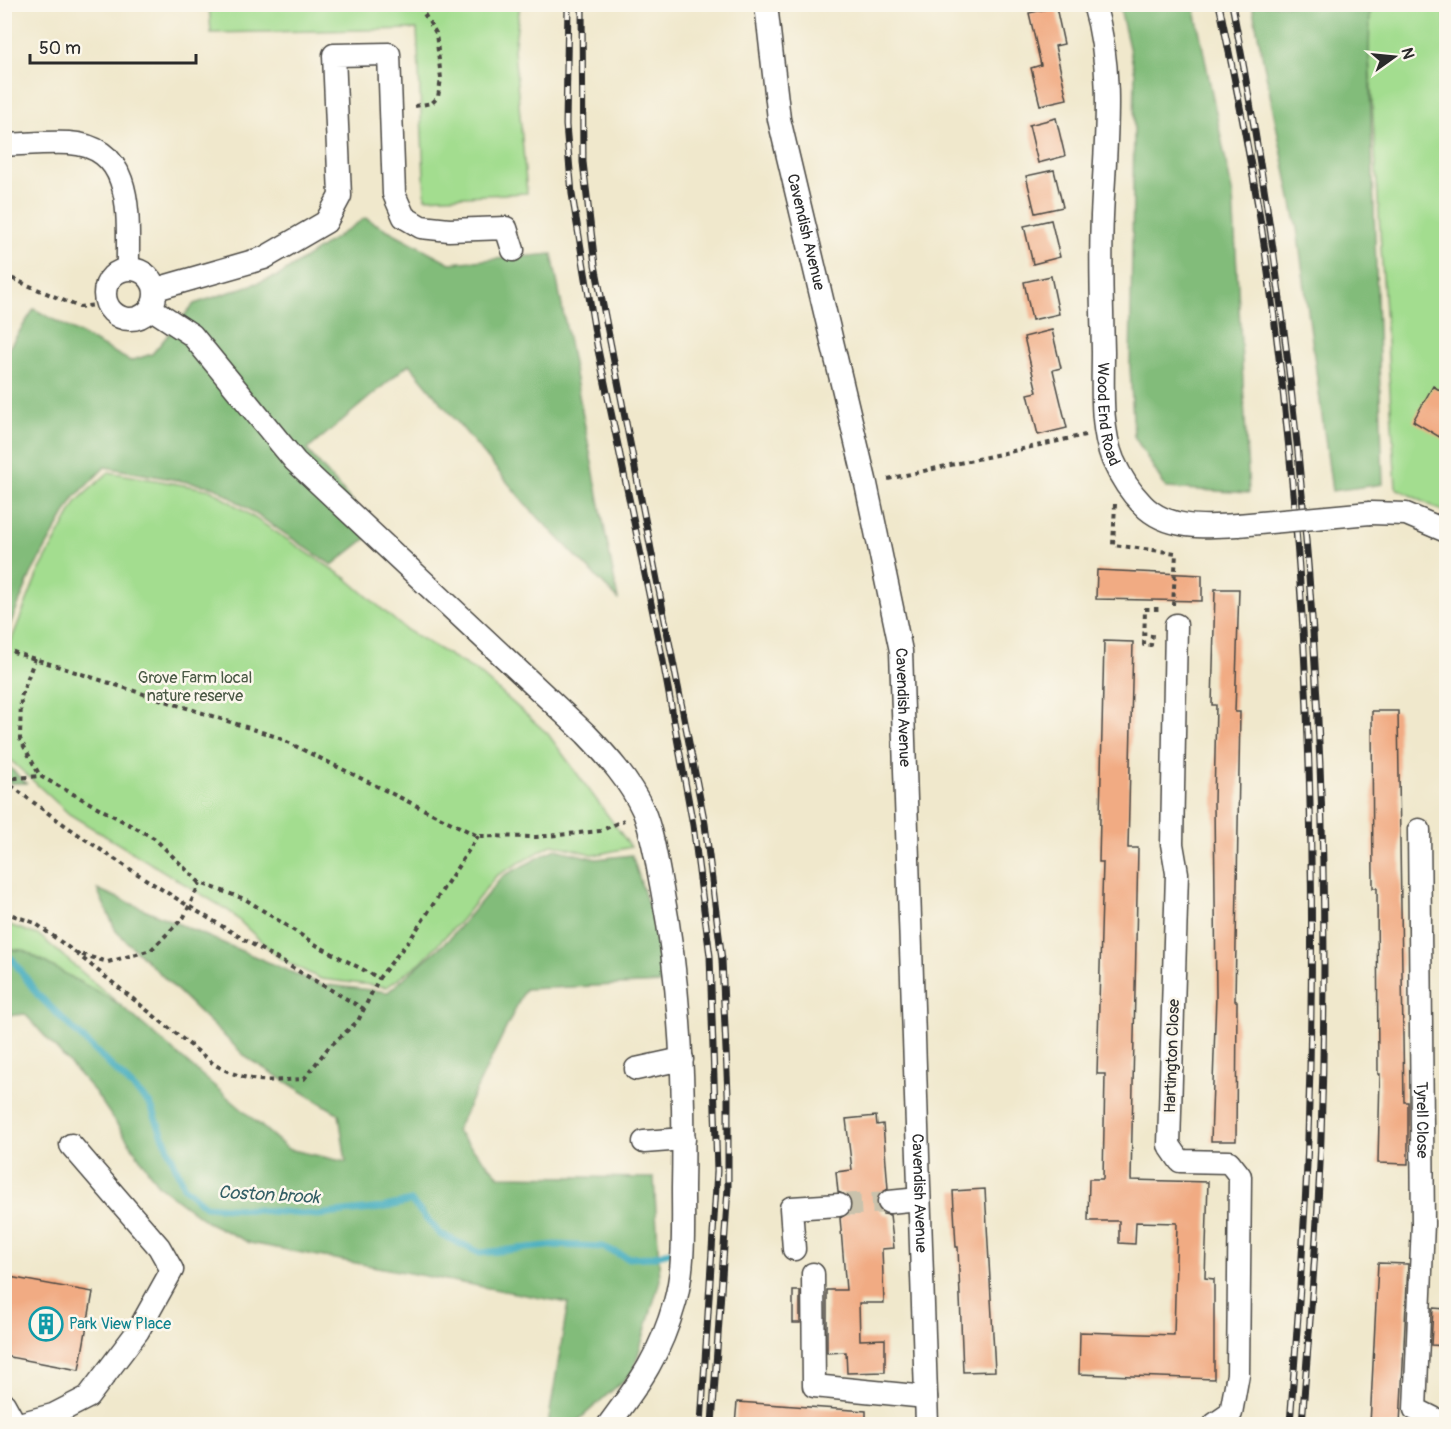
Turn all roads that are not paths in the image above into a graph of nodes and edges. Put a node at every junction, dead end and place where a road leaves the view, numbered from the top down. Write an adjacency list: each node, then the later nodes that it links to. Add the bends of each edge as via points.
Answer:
1 (766, 4): 15 (street, Cavendish Avenue, via 779,119 866,484 901,651)
2 (1094, 4): 7 (street, Wood End Road, bridge, via 1108,78 1101,251 1106,430 1112,459 1122,477 1144,507 1169,522 1203,527 1370,513 1407,514)
3 (4, 145): 5 (street, via 70,143 104,153 119,171 126,195)
4 (513, 250): 6 (street, via 506,228 430,228 404,217 394,194 389,54 334,55 340,196 326,222 264,258)
5 (128, 268): 6 (street, via 146,273); 6 (street, via 117,272 106,286 106,304 120,318 138,320)
6 (154, 299): 10 (street, via 192,335 295,461 617,767 643,811 657,862 671,938)
7 (1444, 523)
8 (1172, 620): 26 (street, Hartington Close, via 1172,844 1177,873 1169,1145 1180,1161 1229,1162 1240,1176 1238,1374 1231,1413)
9 (1419, 830): 22 (street, Tyrell Close, via 1423,1224)
10 (682, 1059): 11 (street); 12 (street)
11 (636, 1069)
12 (684, 1139): 13 (street); 24 (street, via 676,1299 644,1378)
13 (644, 1142)
14 (71, 1145): 23 (street, via 159,1247 171,1270 138,1331 88,1397 53,1415)
15 (919, 1199): 16 (street); 20 (street, Cavendish Avenue)
16 (889, 1202)
17 (839, 1205): 18 (street, via 791,1208)
18 (794, 1249)
19 (813, 1275): 20 (street, via 814,1386)
20 (926, 1397): 25 (street, Cavendish Avenue)
21 (4, 1404): 23 (street)
22 (1414, 1417): 27 (street, Tyrell Close)
23 (17, 1425)
24 (609, 1425)
25 (927, 1425)
26 (1215, 1425)
27 (1445, 1425)

